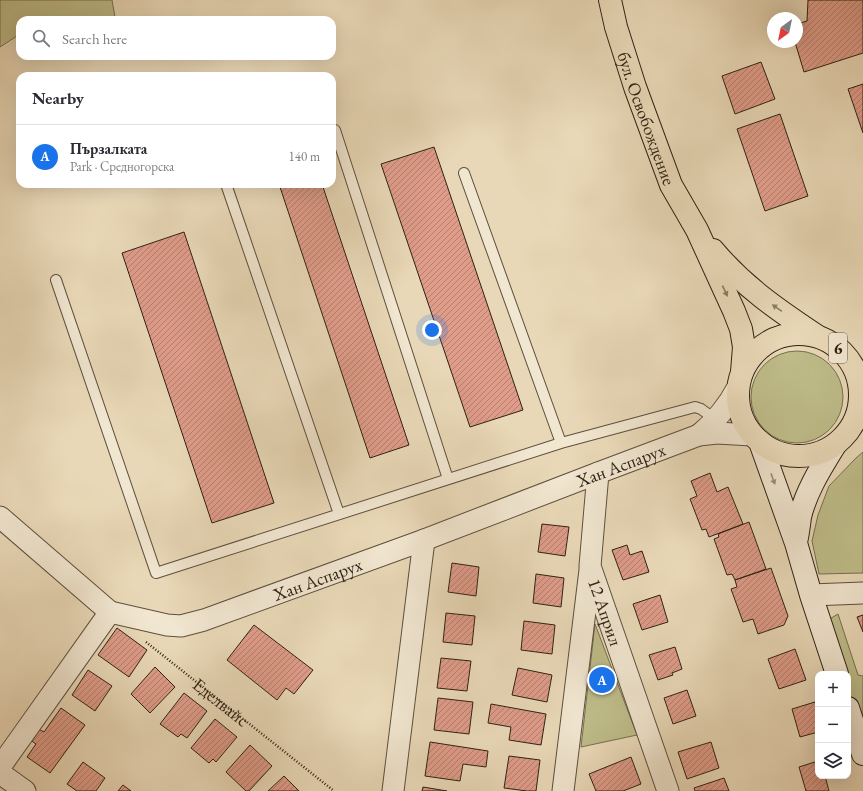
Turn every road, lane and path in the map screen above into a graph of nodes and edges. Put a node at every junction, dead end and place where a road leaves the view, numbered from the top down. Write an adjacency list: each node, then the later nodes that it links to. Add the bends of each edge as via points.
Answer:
1 (610, 0): 5 (main road, бул. Освобождение / 6, via 635,87 671,185)
2 (336, 133): 17 (lane)
3 (464, 173): 15 (lane)
4 (227, 188): 18 (lane)
5 (697, 230): 7 (main road, бул. Освобождение / 6, one-way to 5, via 749,287 730,270); 9 (main road, бул. Освобождение / 6, one-way to 9, via 741,329 744,347)
6 (56, 280): 18 (lane, via 156,573)
7 (827, 341): 8 (main road, 6); 9 (main road, 6, via 798,334 775,339 755,352); 14 (main road, 6, via 842,351 849,360 860,387 857,416 852,427)
8 (863, 355)
9 (740, 379): 10 (street, Хан Аспарух, via 732,399); 13 (main road, 6, via 740,412)
10 (716, 420): 12 (street, Хан Аспарух); 15 (lane, via 695,407)
11 (863, 426): 14 (main road)
12 (699, 435): 13 (street, Хан Аспарух, via 717,433); 16 (street, Хан Аспарух)
13 (756, 439): 14 (main road, via 770,449 791,456 825,451); 21 (main road, one-way to 21)
14 (840, 441): 21 (main road, via 806,498)
15 (561, 443): 17 (lane)
16 (598, 473): 20 (street, Хан Аспарух); 22 (street, 12 Април)
17 (448, 479): 18 (lane)
18 (339, 514)
19 (0, 517): 25 (street)
20 (424, 540): 25 (street, Хан Аспарух, via 204,620 181,626 167,626); 34 (street)
21 (796, 543): 24 (main road)
22 (590, 566): 35 (street); 36 (street, 12 Април)
23 (863, 592): 24 (street)
24 (811, 595): 27 (main road)
25 (110, 612): 30 (street)
26 (141, 637): 33 (path, Еделвайс)
27 (836, 671)
28 (851, 717): 29 (main road)
29 (863, 754)
30 (0, 767)
31 (0, 773): 32 (street)
32 (25, 791)
33 (334, 791)
34 (393, 791)
35 (563, 791)
36 (668, 791)

